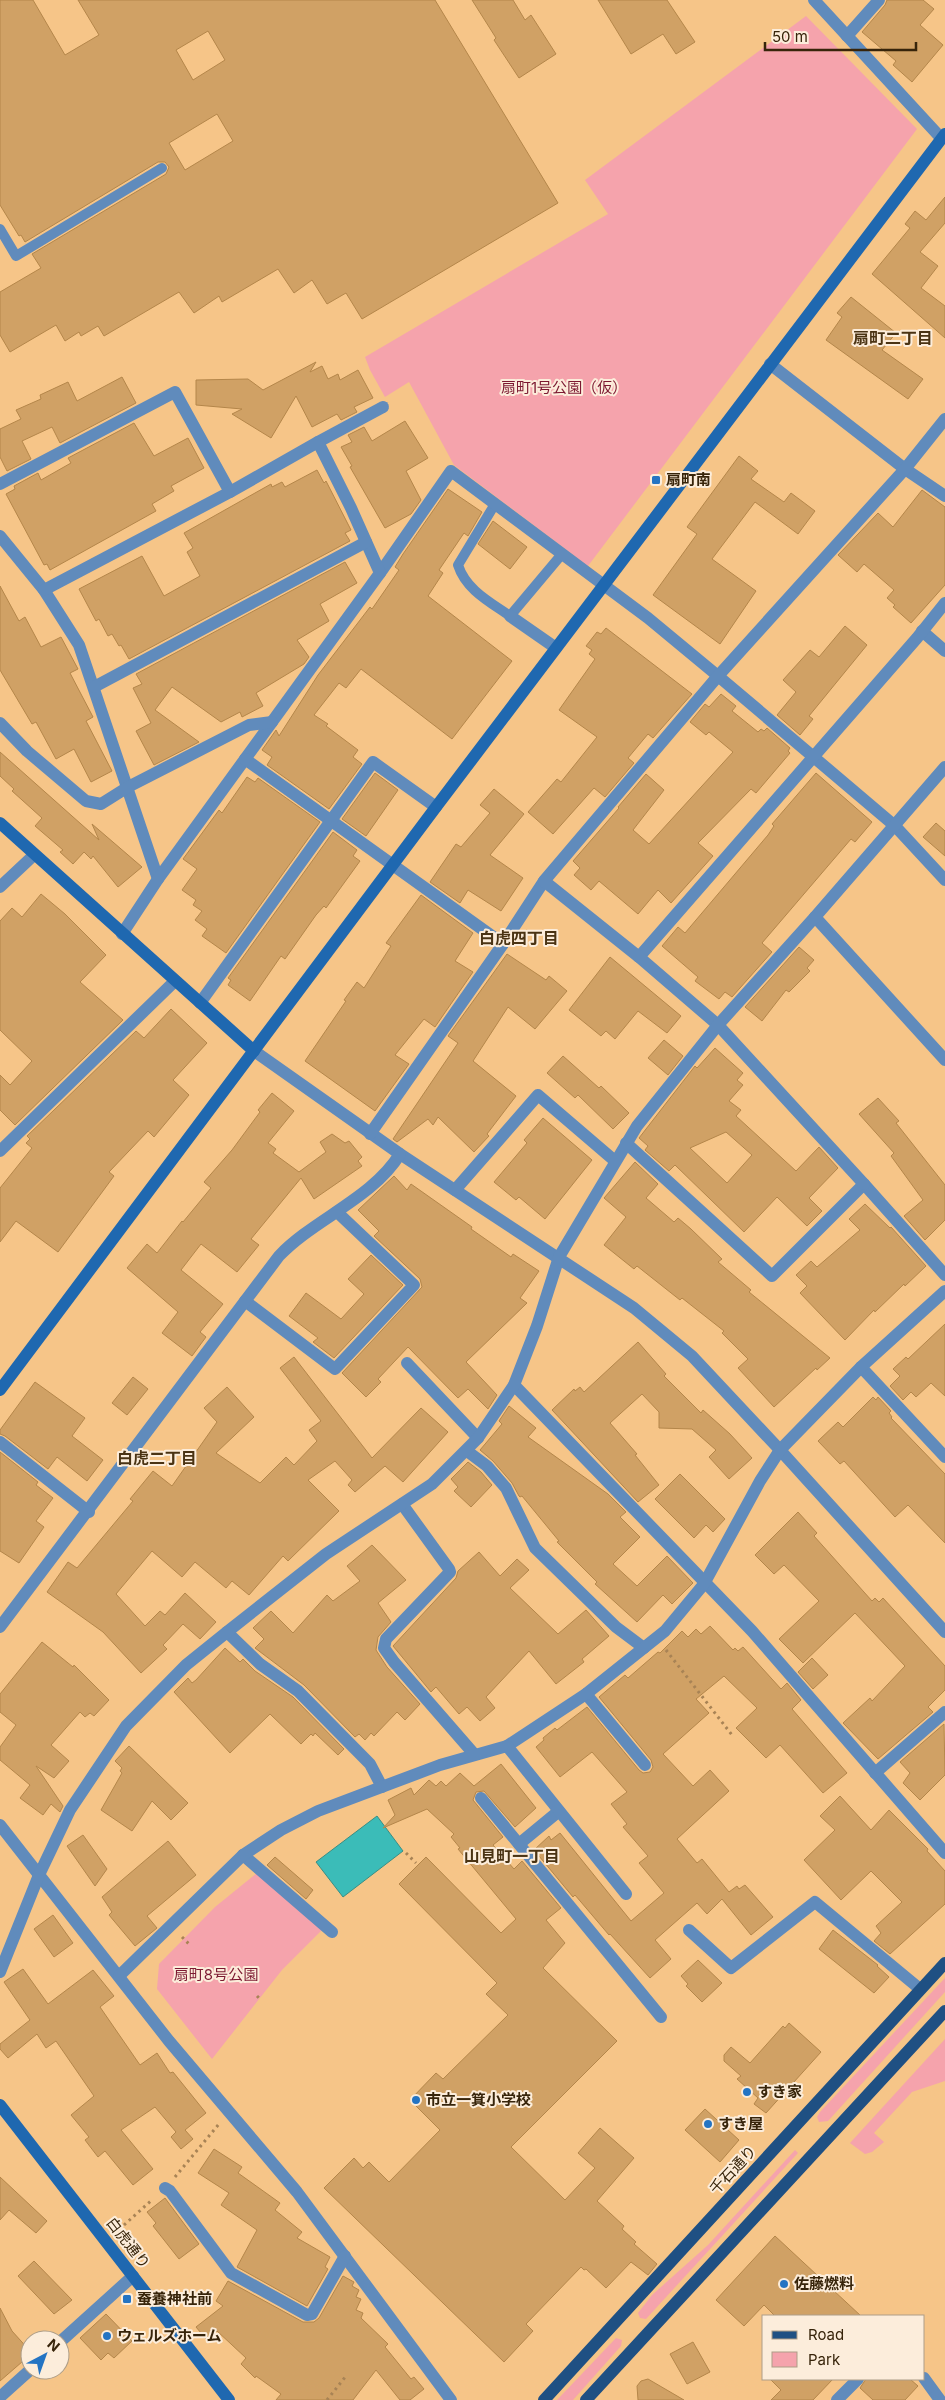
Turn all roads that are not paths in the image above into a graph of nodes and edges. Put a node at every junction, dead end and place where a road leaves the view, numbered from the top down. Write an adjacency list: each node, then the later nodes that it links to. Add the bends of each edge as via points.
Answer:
1 (814, 0): 3 (street)
2 (879, 0): 3 (street)
3 (847, 36): 4 (street)
4 (943, 136): 7 (street)
5 (162, 168): 6 (lane, via 16,256)
6 (0, 229)
7 (770, 364): 11 (street); 20 (street)
8 (383, 407): 10 (street)
9 (945, 419): 11 (street)
10 (318, 442): 13 (street); 17 (street)
11 (905, 469): 14 (street); 27 (street)
12 (0, 484): 13 (street, via 175,392)
13 (230, 492): 21 (street)
14 (945, 496)
15 (495, 504): 18 (street); 19 (street, via 451,471); 23 (lane, via 458,565 462,578 471,588)
16 (0, 536): 21 (street)
17 (366, 542): 19 (street); 28 (street)
18 (562, 554): 20 (street); 23 (lane)
19 (380, 573): 29 (street)
20 (603, 585): 25 (street); 27 (street)
21 (44, 590): 28 (street, via 79,645)
22 (945, 603): 24 (street)
23 (510, 616): 25 (street)
24 (922, 631): 26 (street); 31 (street)
25 (556, 648): 35 (street)
26 (945, 651)
27 (718, 676): 31 (street); 43 (street)
28 (94, 687): 34 (street)
29 (272, 722): 32 (street); 34 (street, via 249,725)
30 (0, 723): 34 (street, via 27,751 86,801 101,804)
31 (814, 756): 38 (street); 48 (street)
32 (245, 760): 36 (street); 41 (street)
33 (945, 767): 38 (street)
34 (128, 787): 41 (street)
35 (436, 807): 36 (street, via 373,762); 40 (street)
36 (330, 820): 40 (street); 50 (street)
37 (0, 823): 39 (street)
38 (895, 826): 42 (street); 45 (street)
39 (34, 855): 44 (street); 46 (street)
40 (392, 864): 47 (street); 52 (street)
41 (158, 878): 46 (street)
42 (945, 880)
43 (544, 881): 47 (street); 48 (street)
44 (0, 887)
45 (815, 917): 51 (street); 53 (street)
46 (122, 934): 49 (street)
47 (503, 944): 54 (street)
48 (640, 957): 51 (street)
49 (175, 981): 50 (street); 56 (street)
50 (200, 1003): 52 (street)
51 (718, 1025): 55 (street, via 659,1096); 59 (street)
52 (254, 1051): 54 (street); 69 (street)
53 (945, 1060)
54 (370, 1134): 57 (street)
55 (626, 1143): 58 (street); 59 (street, via 772,1276)
56 (1, 1147)
57 (400, 1154): 60 (street); 61 (street, via 389,1169)
58 (615, 1161): 60 (street, via 538,1095); 62 (street)
59 (864, 1184): 63 (street)
60 (455, 1190): 62 (street)
61 (337, 1212): 65 (street, via 287,1247); 65 (street, via 414,1285 335,1369)
62 (559, 1257): 68 (street); 72 (street, via 634,1308 692,1356)
63 (945, 1275)
64 (945, 1291): 67 (street)
65 (245, 1301): 76 (street)
66 (407, 1363): 70 (street)
67 (861, 1368): 72 (street); 74 (street)
68 (514, 1385): 70 (street); 77 (street)
69 (0, 1390)
70 (478, 1438): 73 (street)
71 (0, 1442): 76 (street)
72 (780, 1450): 77 (street); 80 (street)
73 (467, 1451): 75 (street, via 432,1484); 81 (street, via 487,1466 506,1488 536,1548 616,1626)
74 (945, 1457)
75 (402, 1504): 79 (street, via 326,1554); 85 (street, via 450,1572 386,1639 384,1648)
76 (88, 1512): 78 (street)
77 (704, 1584): 81 (street, via 665,1631); 87 (street, via 752,1631)
78 (0, 1628)
79 (228, 1632): 88 (street, via 260,1664 298,1691 370,1764); 95 (street, via 186,1665 126,1726 70,1810)
80 (945, 1632)
81 (644, 1648): 82 (street)
82 (586, 1694): 84 (street); 86 (street)
83 (945, 1712): 87 (street)
84 (507, 1746): 85 (street); 90 (street)
85 (474, 1754): 88 (street)
86 (645, 1764)
87 (875, 1773): 93 (street)
88 (382, 1787): 94 (street, via 318,1812)
89 (481, 1798): 92 (street)
90 (558, 1811): 92 (street); 96 (street)
91 (0, 1825): 95 (street)
92 (519, 1844): 104 (street)
93 (945, 1853)
94 (243, 1855): 98 (street); 101 (street)
95 (39, 1875): 100 (street); 101 (street)
96 (626, 1894)
97 (689, 1930): 102 (street, via 730,1968 814,1902)
98 (332, 1932)
99 (945, 1963): 102 (main road, 千石通り)
100 (0, 1972)
101 (118, 1976): 107 (street, via 298,2192)
102 (920, 1988): 116 (main road, 千石通り)
103 (945, 2011): 117 (main road)
104 (661, 2017)
105 (0, 2105): 108 (street, 白虎通り)
106 (165, 2188): 107 (street, via 232,2273 307,2315 312,2314)
107 (345, 2256): 115 (street)
108 (133, 2276): 109 (street); 114 (street, 白虎通り)
109 (70, 2333)
110 (20, 2379): 113 (street)
111 (925, 2379): 119 (street)
112 (857, 2380): 118 (street)
113 (0, 2397)
114 (229, 2400)
115 (451, 2400)
116 (544, 2400)
117 (586, 2400)
118 (837, 2400)
119 (940, 2400)

